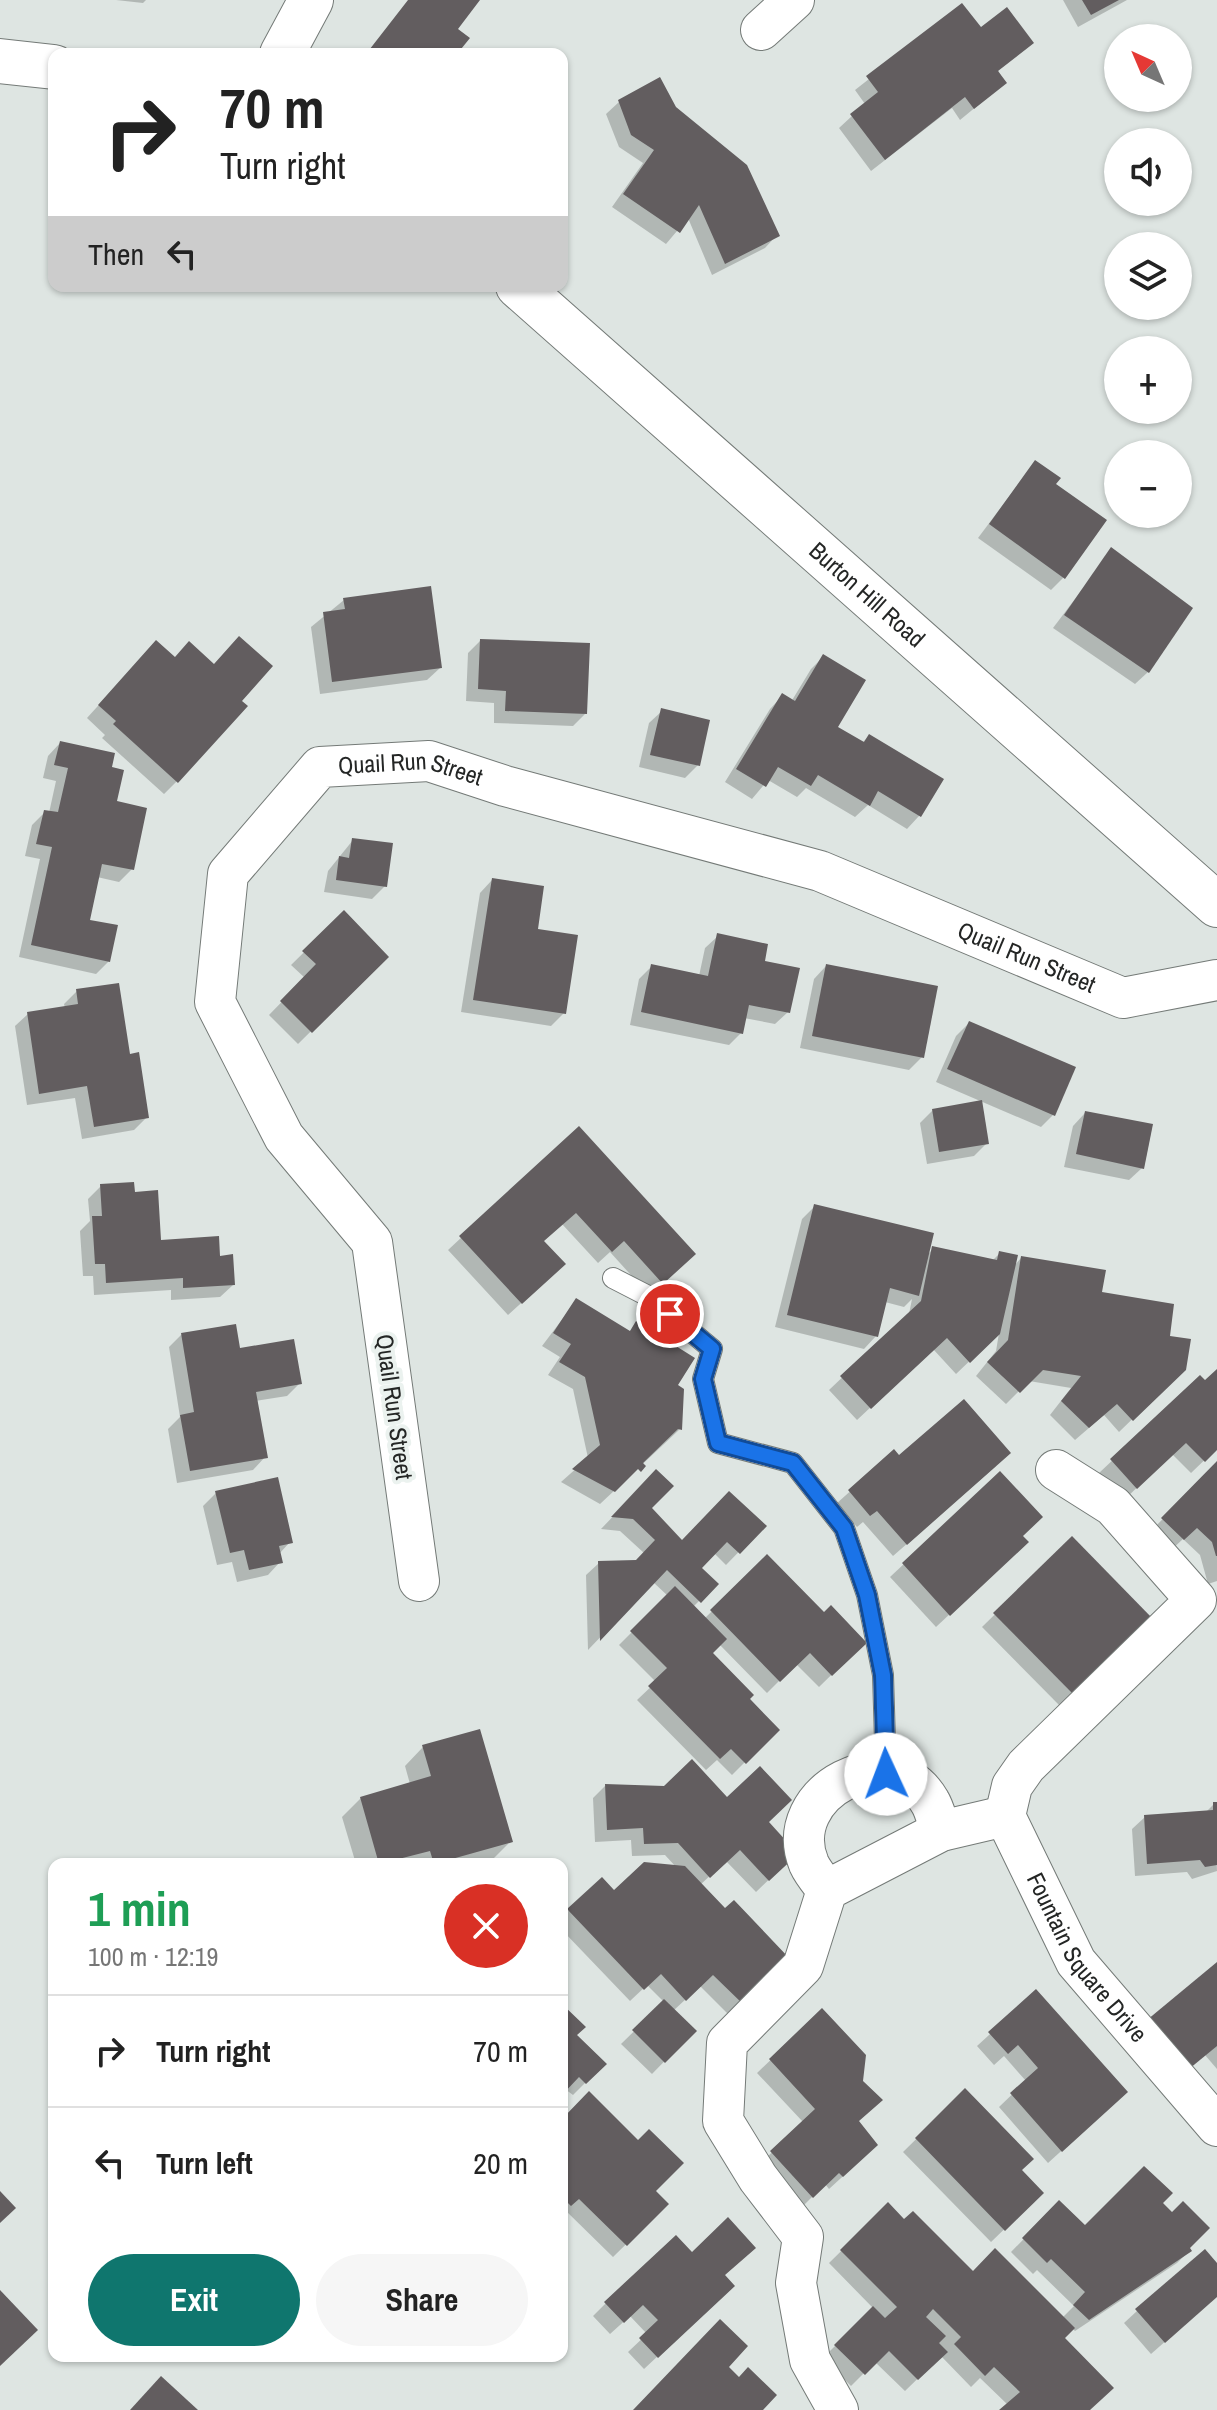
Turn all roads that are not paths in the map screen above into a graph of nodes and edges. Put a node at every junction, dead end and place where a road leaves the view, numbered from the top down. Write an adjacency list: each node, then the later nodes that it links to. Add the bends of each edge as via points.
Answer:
1 (311, 0): 4 (street)
2 (794, 0): 3 (street)
3 (761, 30)
4 (285, 48)
5 (0, 61): 6 (street)
6 (48, 66)
7 (525, 292): 8 (street, Burton Hill Road)
8 (1217, 905)
9 (1217, 980): 12 (street, Quail Run Street, via 1123,998 820,871 429,761 320,767 228,874 215,1002 284,1137 372,1242)
10 (613, 1278): 13 (lane, via 648,1296 712,1349 703,1379 718,1443 793,1463 844,1528 867,1595 883,1675)
11 (1056, 1470): 14 (street, via 1113,1506 1196,1600 1026,1766 1012,1786)
12 (419, 1581)
13 (886, 1774): 15 (street, via 905,1779 929,1800); 16 (street, via 874,1771 842,1778 817,1800 805,1830 809,1863)
14 (1005, 1816): 15 (street); 17 (street, Fountain Square Drive, via 1076,1962)
15 (941, 1831): 16 (street)
16 (827, 1890): 18 (street, via 803,1966 727,2043 723,2121 803,2237 796,2283 810,2360)
17 (1217, 2126)
18 (838, 2410)

